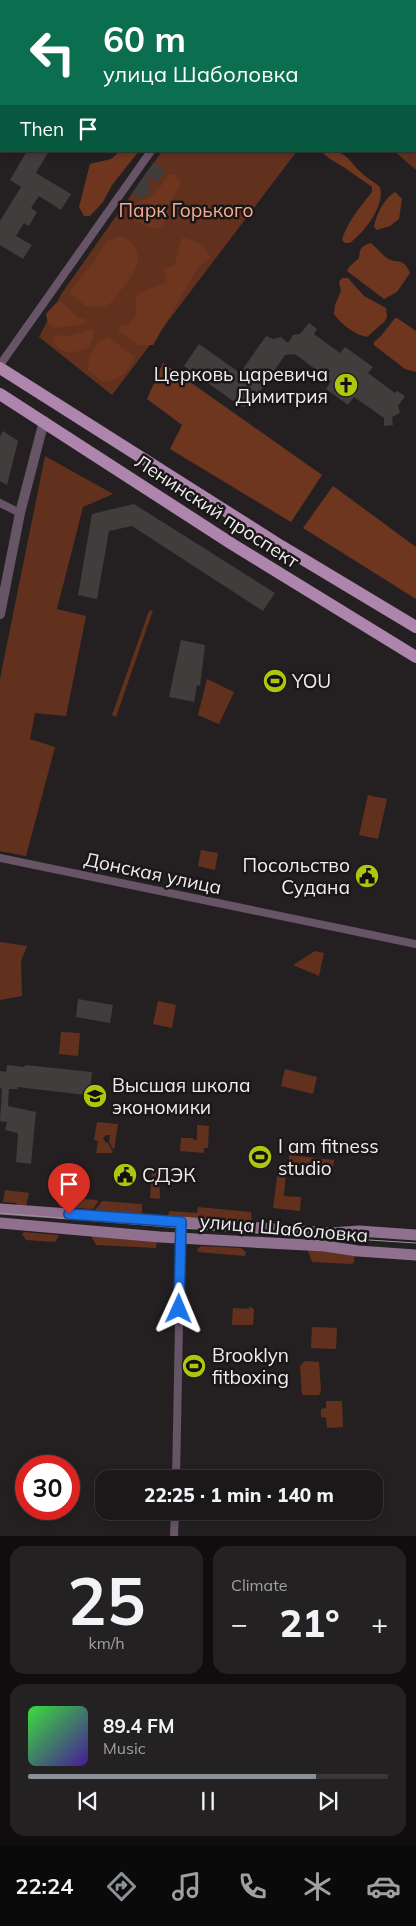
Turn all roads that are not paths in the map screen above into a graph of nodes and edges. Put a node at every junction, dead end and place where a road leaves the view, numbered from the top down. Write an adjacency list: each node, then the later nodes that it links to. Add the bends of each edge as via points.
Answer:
1 (149, 152): 2 (street)
2 (0, 366): 8 (main road, Ленинский проспект)
3 (0, 394): 4 (main road, Ленинский проспект)
4 (44, 421): 6 (street); 9 (main road, Ленинский проспект, via 232,544)
5 (0, 503): 6 (street)
6 (20, 513): 7 (street)
7 (0, 614)
8 (416, 627)
9 (416, 657)
10 (0, 858): 11 (street, Донская улица)
11 (416, 944)
12 (0, 1209): 13 (main road, улица Шаболовка)
13 (181, 1222): 15 (main road, улица Шаболовка); 17 (street)
14 (0, 1223): 16 (main road, улица Шаболовка)
15 (416, 1235)
16 (160, 1237): 17 (main road, улица Шаболовка); 18 (street, via 174,1243)
17 (180, 1237): 18 (street); 19 (main road, улица Шаболовка)
18 (180, 1254): 20 (street)
19 (416, 1255)
20 (176, 1470)
21 (175, 1520): 22 (street)
22 (174, 1536)

